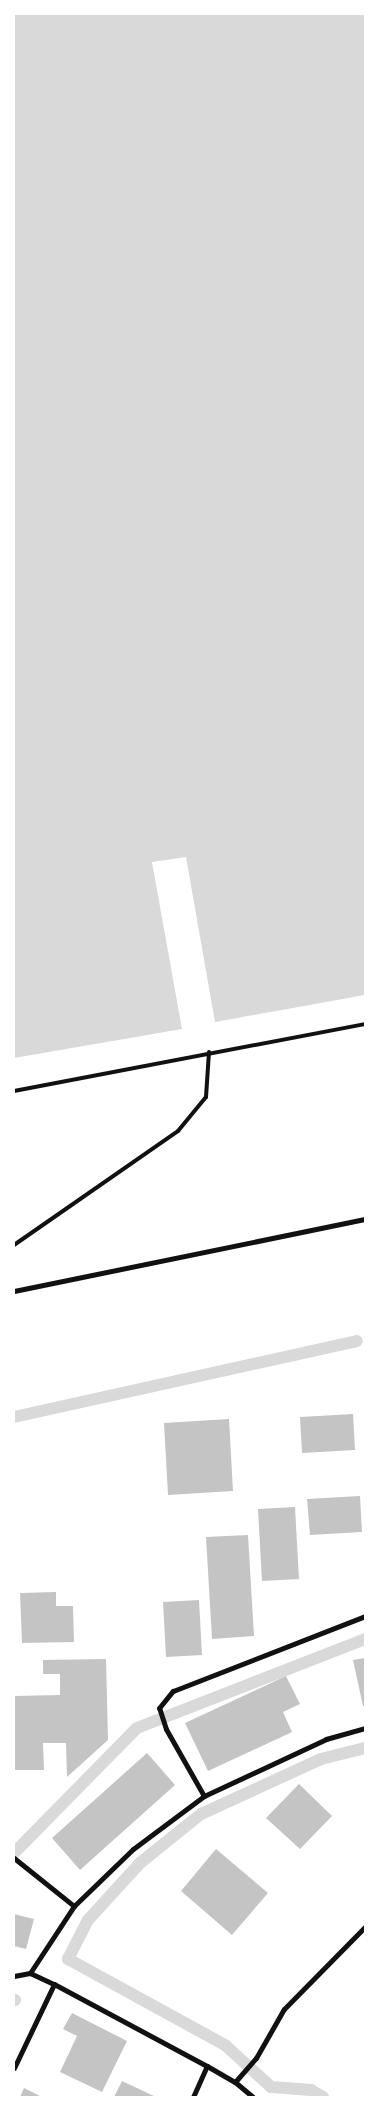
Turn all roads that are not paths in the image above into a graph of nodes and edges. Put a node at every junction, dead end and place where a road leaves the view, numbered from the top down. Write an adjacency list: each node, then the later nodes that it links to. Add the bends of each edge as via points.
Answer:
1 (365, 1024): 2 (lane)
2 (209, 1052): 3 (lane); 5 (lane, via 206,1097 178,1131)
3 (14, 1091)
4 (365, 1219): 6 (street)
5 (14, 1245)
6 (14, 1291)
7 (365, 1616): 9 (street, via 173,1692 159,1708 166,1729)
8 (365, 1728): 9 (street, via 326,1739)
9 (204, 1796): 11 (street, via 133,1849)
10 (14, 1858): 11 (street)
11 (74, 1906): 13 (street)
12 (365, 1927): 18 (street, via 284,2009 256,2058)
13 (30, 1973): 14 (street); 15 (street)
14 (14, 1976)
15 (54, 1984): 16 (street); 17 (street)
16 (207, 2066): 18 (street); 19 (street)
17 (14, 2068)
18 (234, 2082): 20 (street)
19 (193, 2097)
20 (253, 2097)

